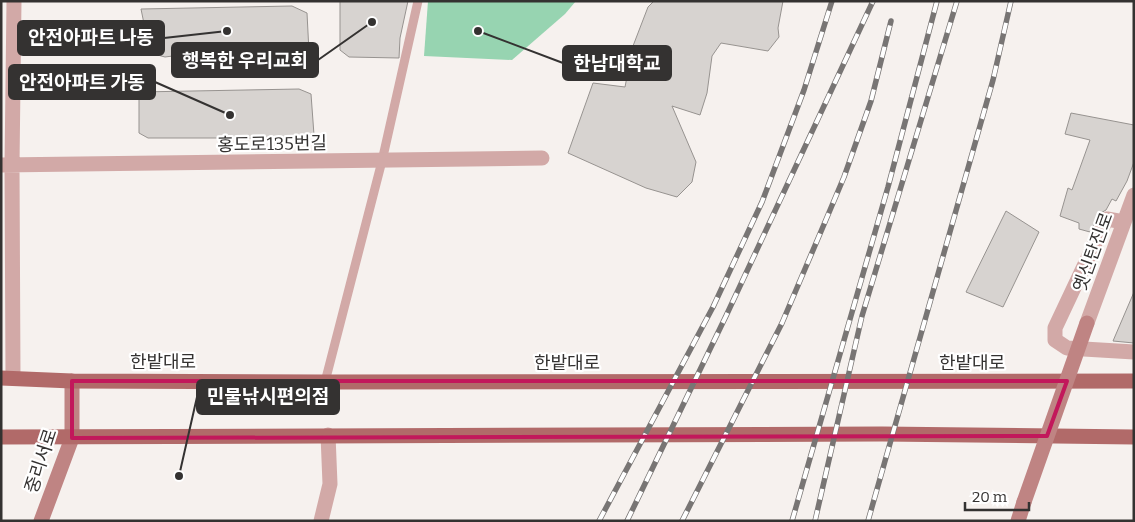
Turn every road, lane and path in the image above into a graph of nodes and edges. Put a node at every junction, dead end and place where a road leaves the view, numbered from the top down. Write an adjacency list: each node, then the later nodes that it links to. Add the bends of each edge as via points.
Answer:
1 (14, 1): 5 (street)
2 (418, 1): 4 (lane)
3 (542, 158): 4 (street, 홍도로135번길)
4 (382, 161): 5 (street, 홍도로135번길); 12 (lane)
5 (7, 165): 9 (street)
6 (1134, 195): 7 (street, 옛신탄진로)
7 (1124, 222): 8 (street, via 1107,219 1054,328 1055,340 1067,348); 19 (street, 옛신탄진로, bridge)
8 (1134, 352)
9 (7, 378): 10 (main road, 한밭대로)
10 (72, 381): 12 (main road, 한밭대로); 16 (street, 중리서로)
11 (1134, 381): 12 (main road, 한밭대로)
12 (325, 382)
13 (328, 435): 15 (main road); 16 (main road); 18 (street, via 330,484)
14 (1, 437): 16 (main road)
15 (1134, 437)
16 (72, 438): 17 (street, 중리서로)
17 (41, 521)
18 (321, 521)
19 (1018, 521)

